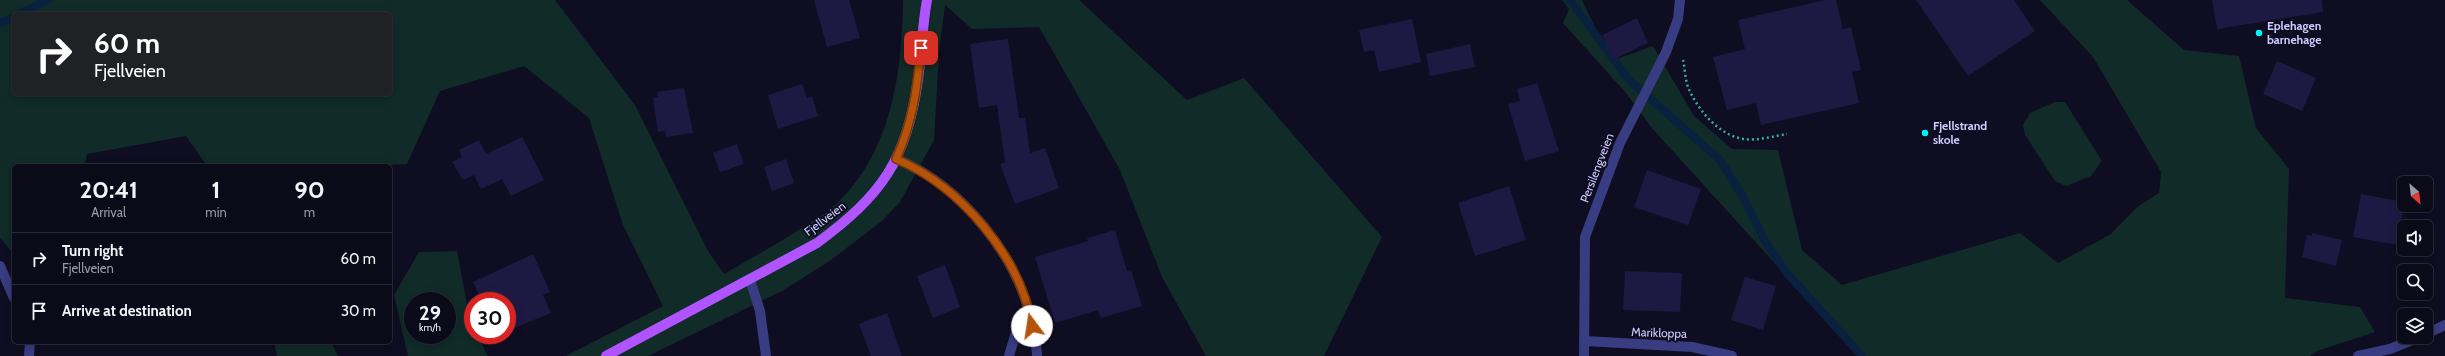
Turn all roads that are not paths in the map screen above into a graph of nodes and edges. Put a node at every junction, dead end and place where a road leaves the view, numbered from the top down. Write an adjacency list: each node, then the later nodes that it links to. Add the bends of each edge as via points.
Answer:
1 (926, 0): 3 (main road, Fjellveien, via 913,113 908,133)
2 (1680, 0): 10 (street, Persilengveien, via 1674,31 1620,143 1585,237)
3 (896, 159): 5 (main road, Fjellveien, via 888,176 874,195 841,225 817,243); 7 (street, via 915,167 942,185 991,236 1017,279)
4 (0, 266): 6 (street)
5 (750, 280): 14 (main road, Fjellveien); 15 (street, via 760,311)
6 (12, 293)
7 (1030, 312): 16 (street, via 1019,322); 17 (street)
8 (2445, 325): 9 (street)
9 (2433, 331)
10 (1585, 341): 18 (street, Persilengveien); 19 (street, Marikloppa, via 1692,347)
11 (30, 344): 13 (street)
12 (2402, 344): 20 (street)
13 (29, 356)
14 (606, 356)
15 (766, 356)
16 (1009, 356)
17 (1037, 356)
18 (1584, 356)
19 (1732, 356)
20 (2358, 356)

